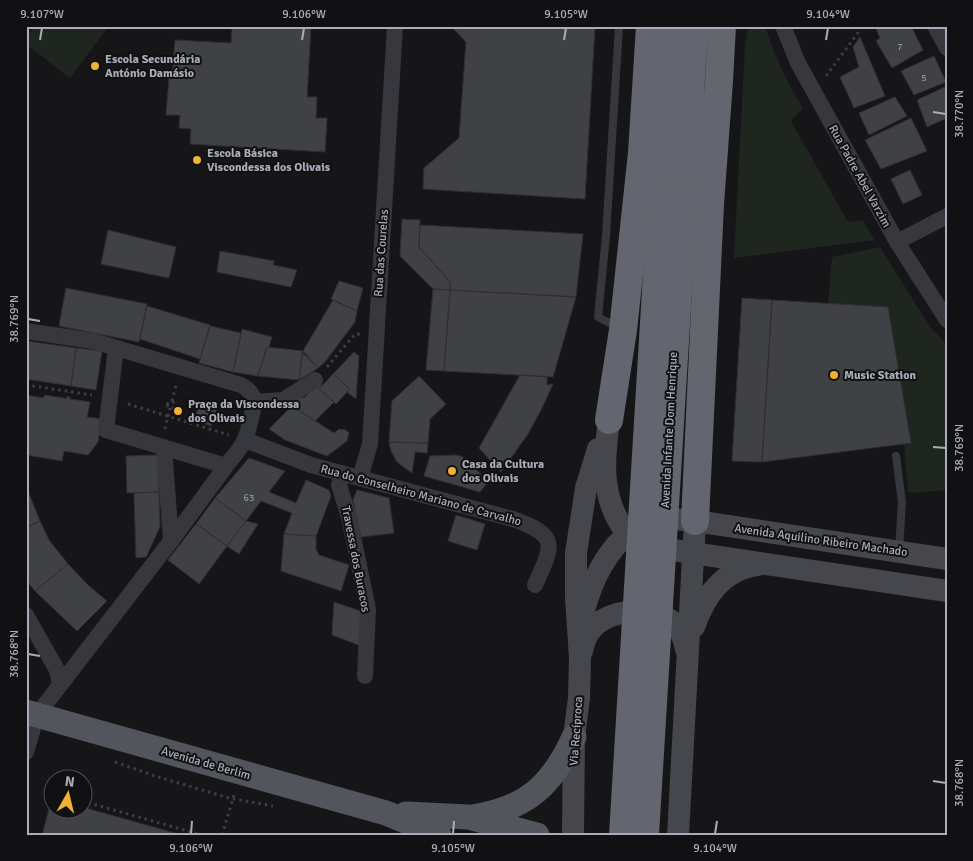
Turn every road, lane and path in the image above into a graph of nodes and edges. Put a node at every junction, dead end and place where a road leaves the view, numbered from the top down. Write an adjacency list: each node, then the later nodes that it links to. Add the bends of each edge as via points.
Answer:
1 (395, 26): 18 (street, Rua das Courelas)
2 (619, 26): 16 (lane, via 598,317)
3 (650, 26): 16 (highway, via 642,153)
4 (672, 26): 12 (highway, Avenida Infante Dom Henrique)
5 (694, 26): 12 (highway, Avenida Infante Dom Henrique)
6 (722, 26): 35 (highway)
7 (783, 26): 14 (street, Rua Padre Abel Varzim, via 798,63)
8 (863, 26): 11 (path)
9 (935, 26): 10 (street)
10 (947, 48)
11 (826, 75)
12 (673, 192): 65 (highway, Avenida Infante Dom Henrique, bridge); 66 (highway, Avenida Infante Dom Henrique, bridge)
13 (947, 216): 14 (street)
14 (897, 242): 15 (street, Rua Padre Abel Varzim)
15 (947, 320)
16 (622, 330): 28 (highway)
17 (26, 331): 19 (street, via 94,341)
18 (376, 335): 20 (path, via 355,334); 34 (street, Rua das Courelas, via 370,444)
19 (118, 348): 23 (street); 26 (street, via 241,385 248,389)
20 (315, 380): 26 (street, via 282,400)
21 (26, 385): 22 (path)
22 (70, 392): 23 (path); 24 (path)
23 (110, 398): 29 (path); 30 (street, via 106,430)
24 (68, 399)
25 (172, 399): 27 (path, via 168,403)
26 (255, 402): 29 (street)
27 (169, 414)
28 (609, 420): 36 (main road, via 604,469 607,490 618,521); 45 (main road, via 586,488 577,540)
29 (245, 440): 32 (street); 33 (street, Rua do Conselheiro Mariano de Carvalho)
30 (164, 447): 32 (street); 37 (street)
31 (896, 456): 38 (lane, via 902,502)
32 (226, 466): 37 (street)
33 (342, 473): 34 (street, Rua do Conselheiro Mariano de Carvalho); 48 (street, Travessa dos Buracos, via 339,485 350,517 368,609)
34 (360, 478): 42 (street, Rua do Conselheiro Mariano de Carvalho, via 532,526 548,539 550,546)
35 (695, 521): 36 (main road, Avenida Aquilino Ribeiro Machado, via 651,520); 38 (main road, Avenida Aquilino Ribeiro Machado); 39 (main road)
36 (628, 534): 39 (main road, via 636,542 648,546); 45 (main road, Avenida Aquilino Ribeiro Machado, via 606,558 594,578)
37 (171, 541): 49 (street)
38 (898, 552): 40 (main road, Avenida Aquilino Ribeiro Machado)
39 (693, 554): 41 (main road); 47 (main road)
40 (947, 559)
41 (774, 566): 43 (main road); 47 (main road, via 742,568 721,580 699,614)
42 (535, 585)
43 (947, 591)
44 (26, 615): 49 (street, via 57,670)
45 (579, 628): 46 (main road, Via Recíproca)
46 (580, 658): 47 (main road, via 586,637 601,621 636,612 661,616 672,622 683,635); 51 (main road, Via Recíproca)
47 (686, 660): 67 (main road)
48 (365, 676)
49 (60, 684): 50 (street)
50 (31, 714): 52 (street); 58 (main road, Avenida de Berlim)
51 (574, 737): 59 (main road, via 552,776 531,796 507,808); 64 (main road, Via Recíproca)
52 (26, 752)
53 (108, 760): 55 (path)
54 (236, 789): 55 (path)
55 (233, 799): 57 (path); 61 (path)
56 (92, 803): 60 (path)
57 (282, 808)
58 (386, 813): 59 (main road, Avenida de Berlim); 62 (main road, Avenida de Berlim)
59 (468, 818): 63 (main road, Avenida de Berlim)
60 (202, 835)
61 (222, 835)
62 (440, 835)
63 (537, 835)
64 (573, 835)
65 (624, 835)
66 (645, 835)
67 (678, 835)

